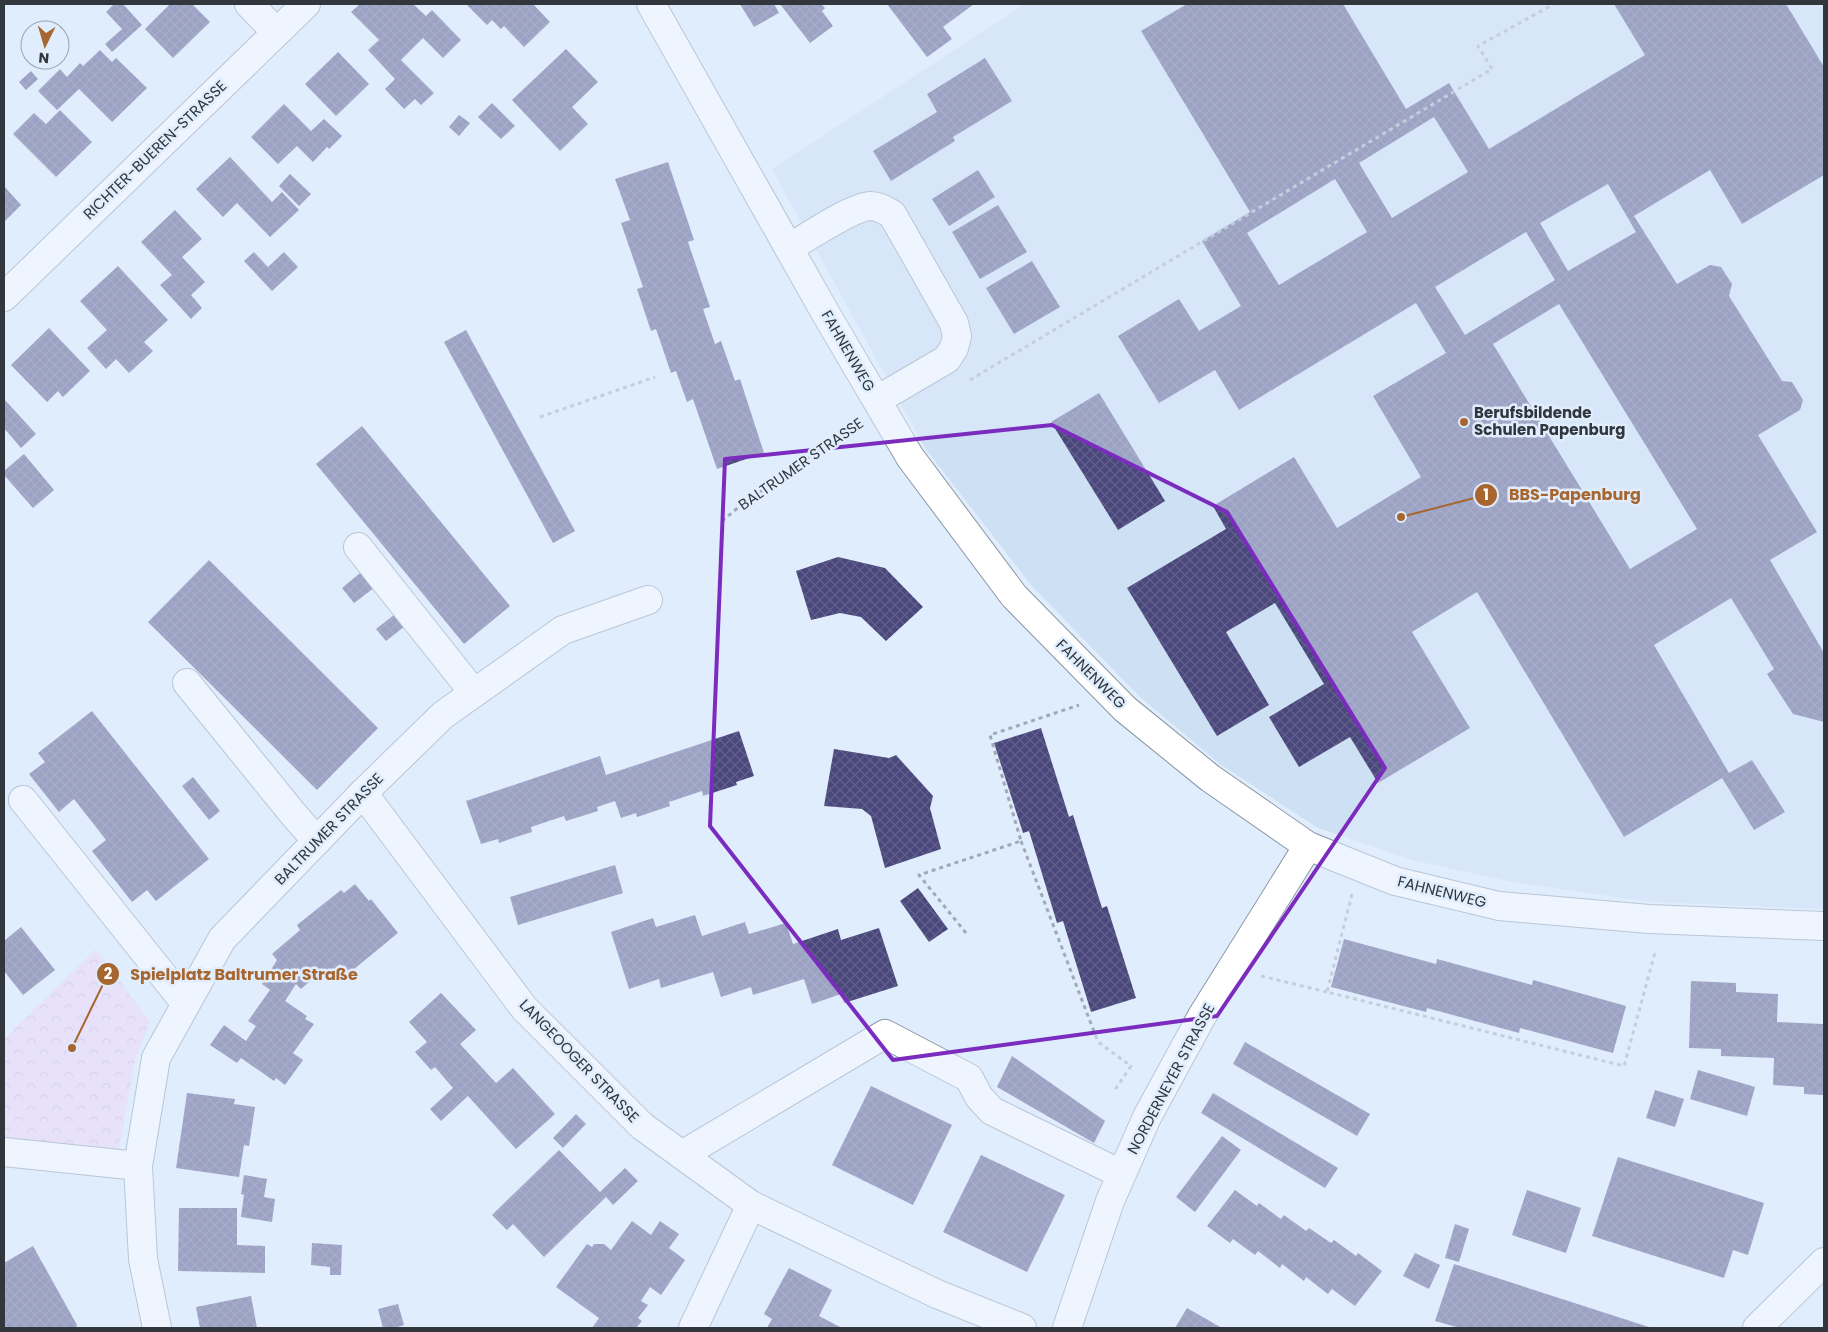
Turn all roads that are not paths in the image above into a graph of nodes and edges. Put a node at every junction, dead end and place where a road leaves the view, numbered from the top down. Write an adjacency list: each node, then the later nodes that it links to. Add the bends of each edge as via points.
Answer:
1 (249, 4): 4 (street)
2 (306, 4): 4 (street, RICHTER-BUEREN-STRASSE)
3 (651, 4): 5 (street, FAHNENWEG)
4 (276, 32): 6 (street, RICHTER-BUEREN-STRASSE)
5 (789, 248): 7 (street, FAHNENWEG); 7 (street, via 869,206 881,207 892,214 954,324 957,336 946,359)
6 (4, 297)
7 (879, 404): 15 (street, FAHNENWEG, via 910,457 1014,596 1125,709 1210,778)
8 (358, 547): 11 (street)
9 (648, 600): 11 (street, BALTRUMER STRASSE, via 563,630)
10 (187, 683): 14 (street)
11 (474, 693): 12 (street, BALTRUMER STRASSE, via 443,715)
12 (363, 793): 14 (street, BALTRUMER STRASSE); 19 (street, LANGEOOGER STRASSE, via 524,1008 642,1126)
13 (23, 800): 17 (street)
14 (317, 841): 17 (street, BALTRUMER STRASSE, via 222,939)
15 (1308, 846): 16 (street, FAHNENWEG, via 1395,881 1499,906 1661,920); 21 (street, NORDERNEYER STRASSE, via 1202,1016 1147,1117)
16 (1824, 926)
17 (186, 1004): 20 (street, BALTRUMER STRASSE, via 156,1058)
18 (4, 1152): 20 (street)
19 (682, 1155): 21 (street, via 885,1034 969,1078 979,1097 992,1111); 22 (street, LANGEOOGER STRASSE)
20 (138, 1166): 24 (street, BALTRUMER STRASSE, via 143,1258)
21 (1122, 1174): 27 (street, NORDERNEYER STRASSE)
22 (752, 1205): 25 (street); 26 (street, LANGEOOGER STRASSE, via 936,1294)
23 (1824, 1262): 28 (street)
24 (157, 1328)
25 (693, 1328)
26 (1022, 1328)
27 (1067, 1328)
28 (1757, 1328)

